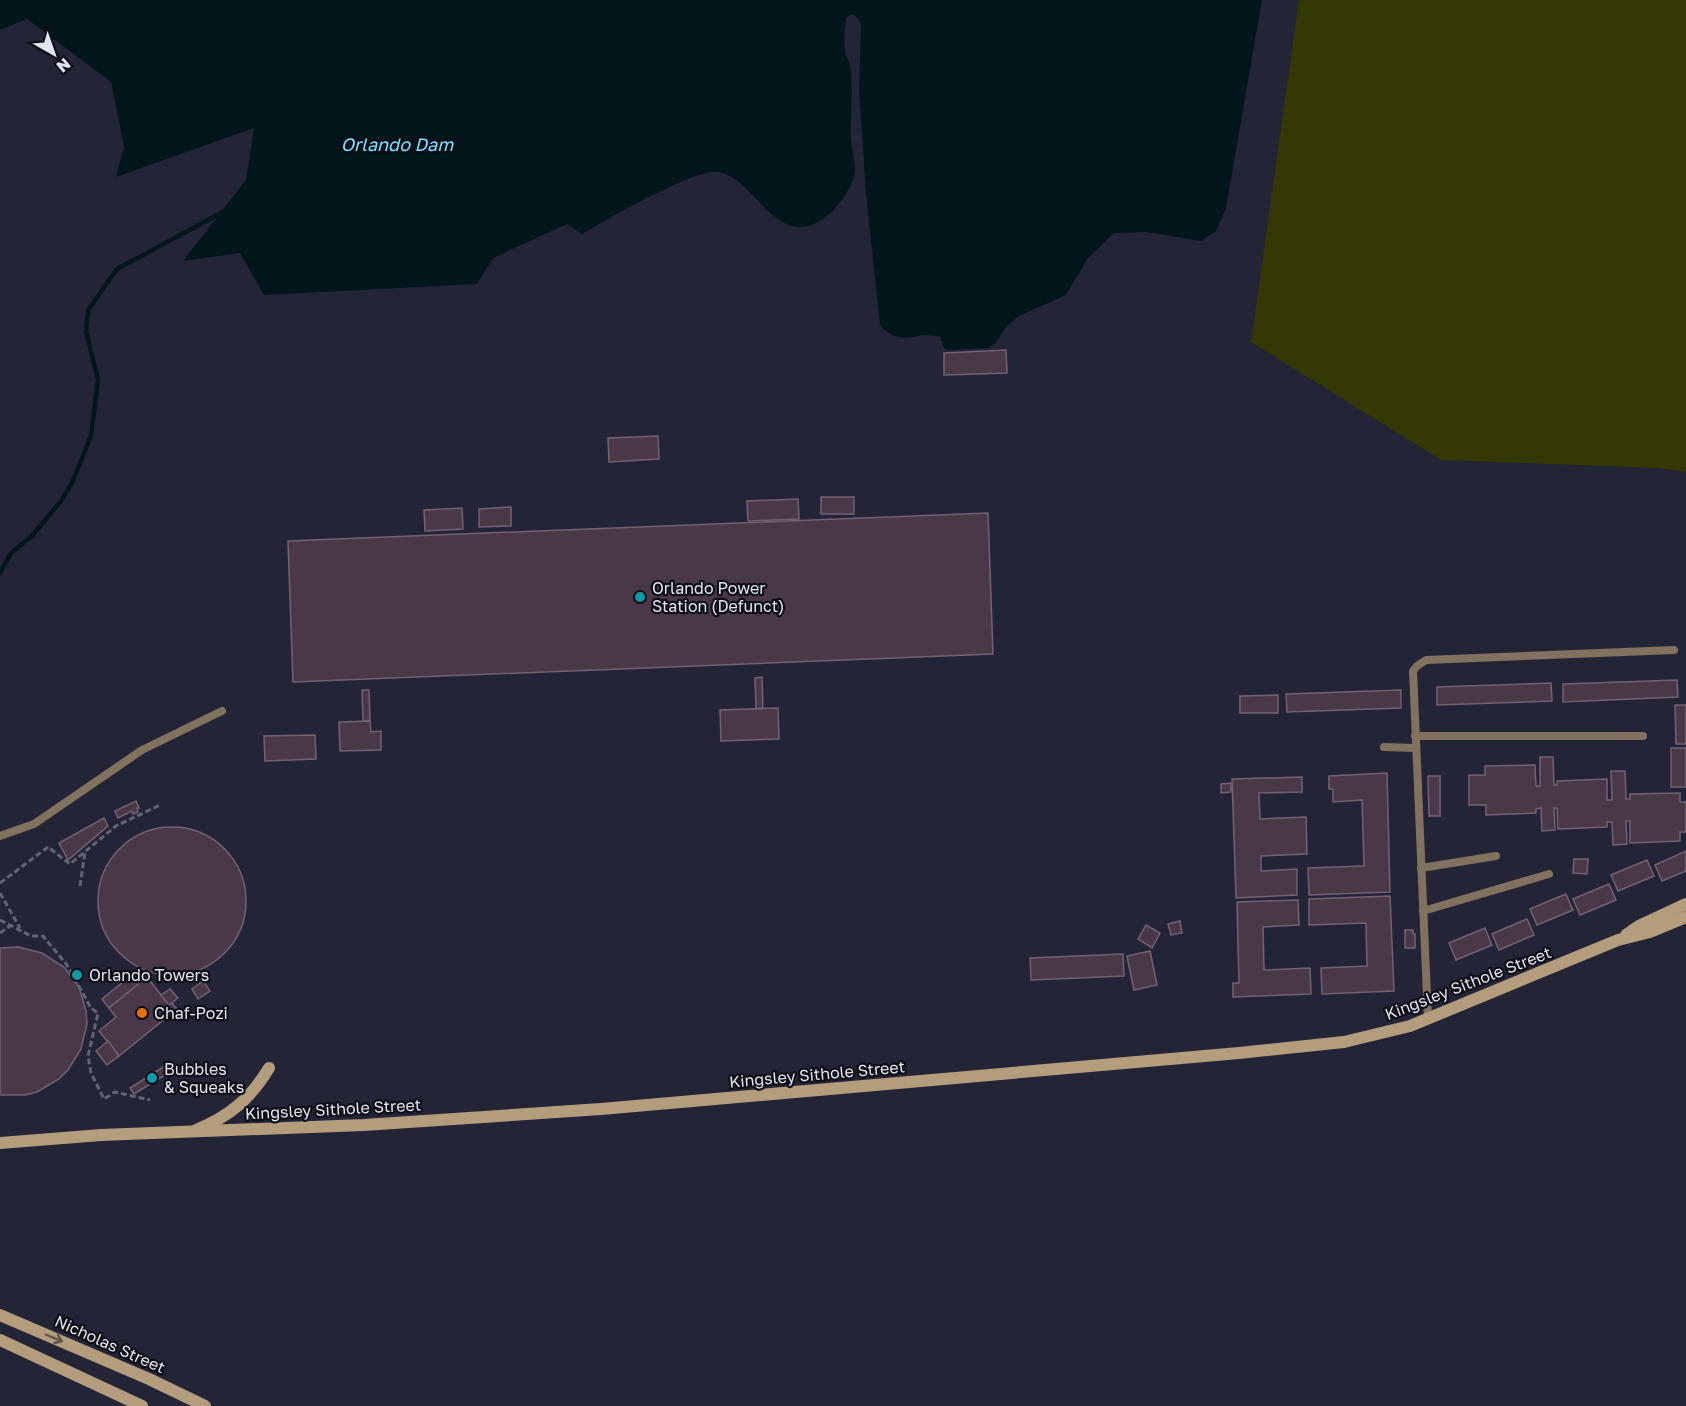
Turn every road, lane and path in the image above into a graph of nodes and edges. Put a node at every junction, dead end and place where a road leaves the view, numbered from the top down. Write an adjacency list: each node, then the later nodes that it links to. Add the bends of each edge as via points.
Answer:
1 (1674, 650): 3 (lane, via 1426,660 1413,671)
2 (222, 711): 8 (lane, via 142,750 34,824)
3 (1415, 736): 4 (lane); 6 (lane)
4 (1643, 736)
5 (1384, 747): 6 (lane)
6 (1416, 748): 11 (lane)
7 (160, 805): 9 (path, via 116,826)
8 (0, 836)
9 (85, 852): 13 (path, via 70,864 48,847); 14 (path)
10 (1496, 856): 11 (lane)
11 (1421, 868): 17 (lane)
12 (1549, 874): 17 (lane)
13 (0, 883)
14 (81, 886)
15 (0, 894): 21 (path)
16 (1686, 904): 23 (street, Kingsley Sithole Street)
17 (1423, 911): 24 (lane)
18 (1686, 918): 23 (street, Kingsley Sithole Street)
19 (0, 920): 20 (path)
20 (11, 925): 21 (path); 22 (path)
21 (21, 930): 26 (path, via 43,936 98,1013 88,1056 91,1073 104,1099 115,1092)
22 (0, 933)
23 (1618, 940): 24 (street, Kingsley Sithole Street)
24 (1428, 1019): 27 (street, Kingsley Sithole Street, via 1344,1042 1239,1053 601,1109)
25 (269, 1068): 27 (street, via 244,1102)
26 (150, 1100)
27 (187, 1133): 28 (street, Kingsley Sithole Street)
28 (0, 1143)
29 (0, 1315): 32 (street, Nicholas Street, one-way to 32)
30 (0, 1340): 31 (street)
31 (142, 1406)
32 (205, 1406)

